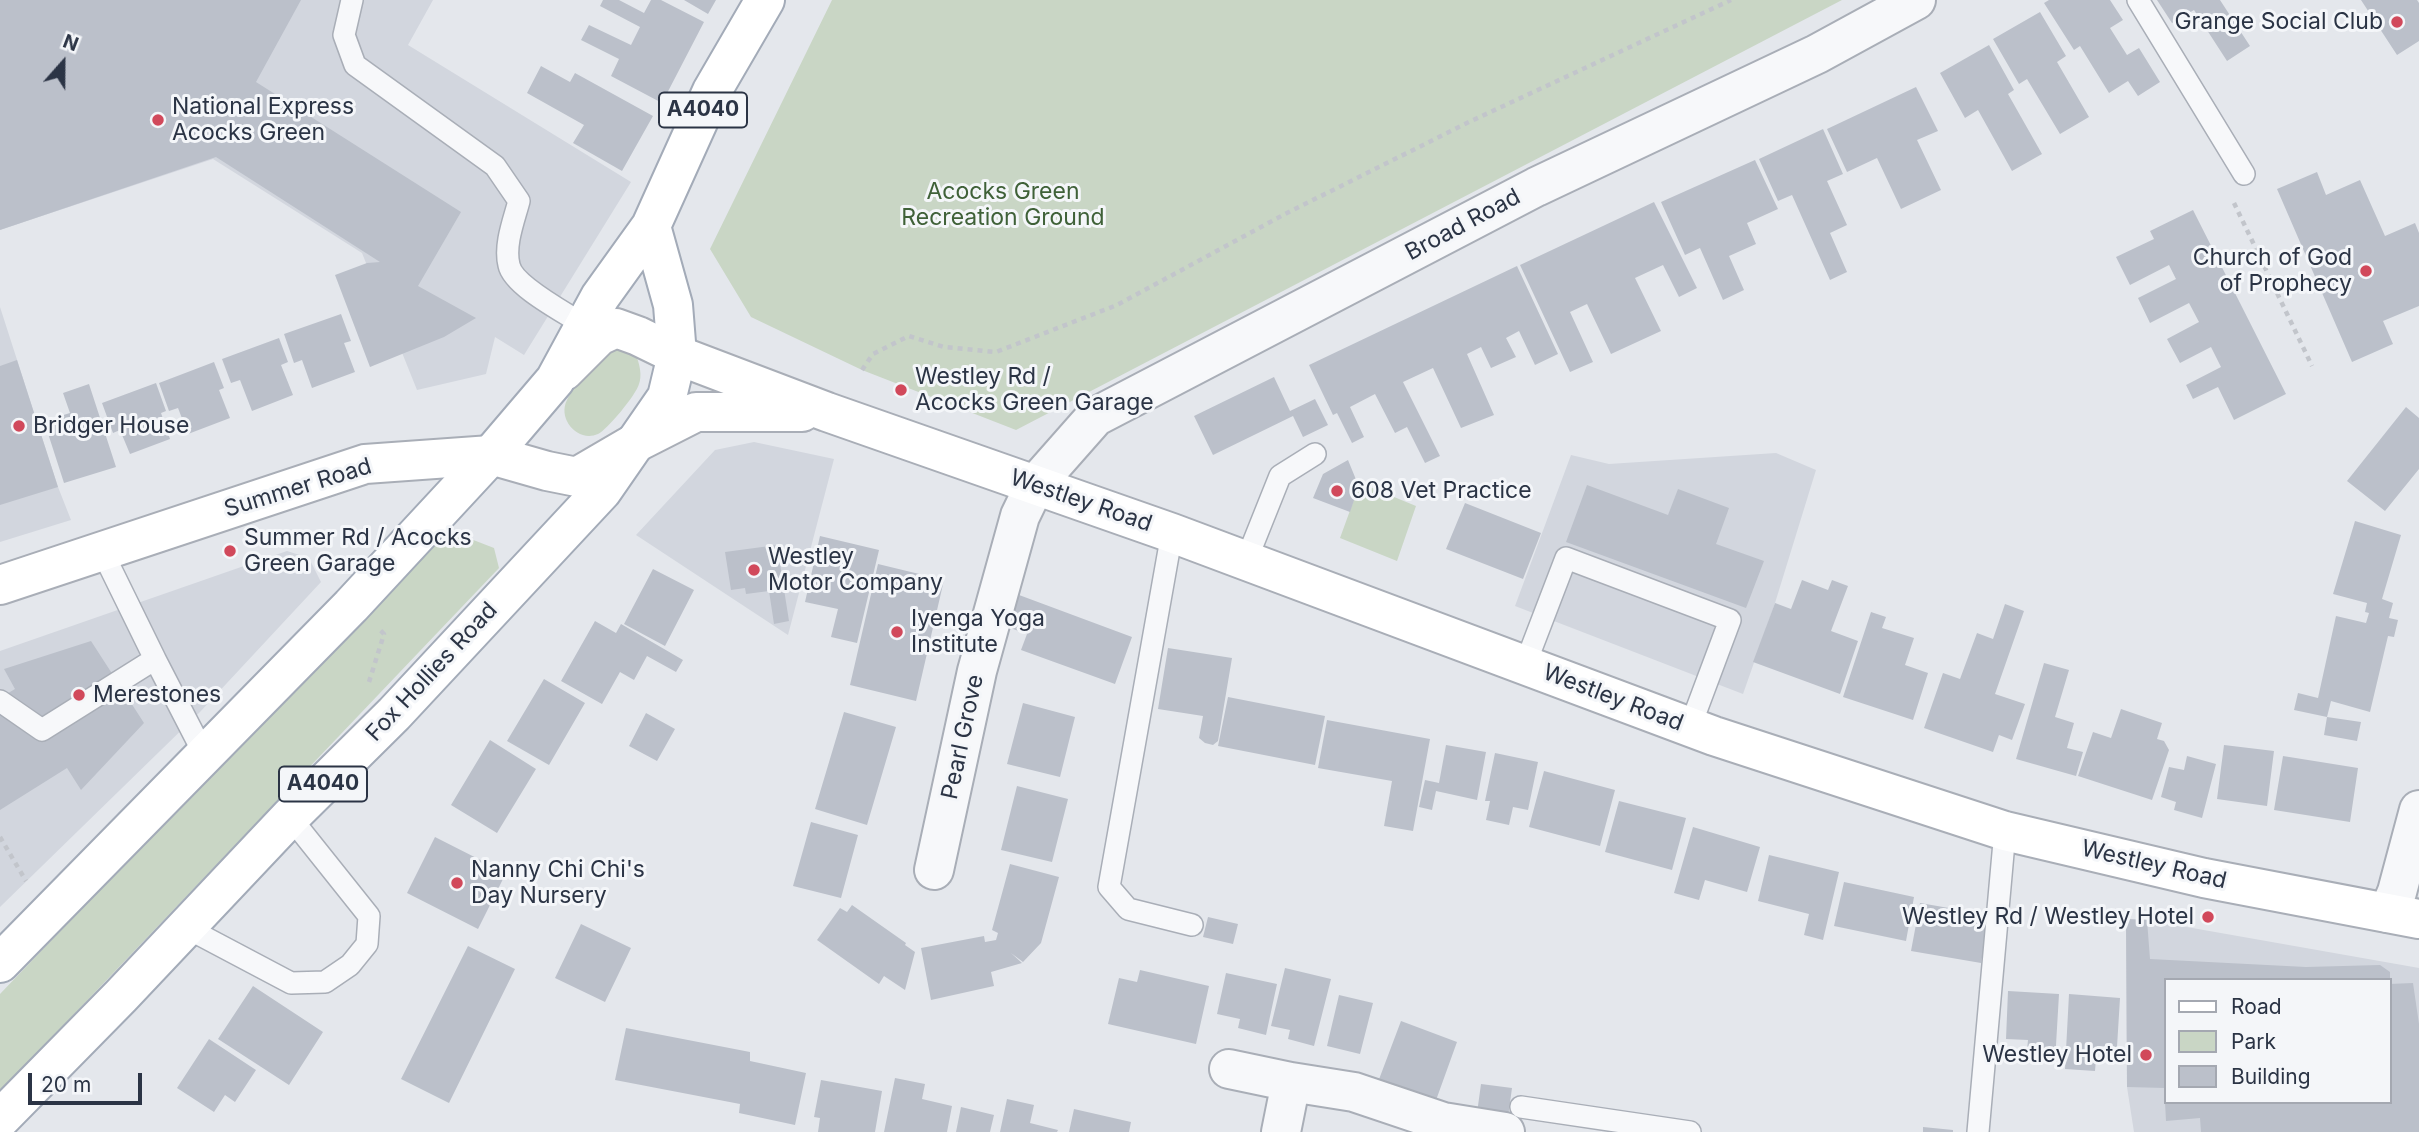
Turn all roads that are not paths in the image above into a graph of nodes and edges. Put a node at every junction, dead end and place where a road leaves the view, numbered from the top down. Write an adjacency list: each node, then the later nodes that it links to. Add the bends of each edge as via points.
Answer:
1 (352, 0): 7 (lane, via 344,35 355,65 495,166 519,201 509,238 509,266 522,285)
2 (765, 0): 6 (main road, A4040, via 712,91)
3 (1916, 0): 14 (street, Broad Road, via 1817,54 1536,187 1095,417)
4 (2138, 0): 5 (lane)
5 (2244, 174)
6 (651, 226): 7 (main road, A4040); 8 (main road, Fox Hollies Road / A4040, via 673,305)
7 (584, 325): 9 (main road, A4040)
8 (677, 355): 9 (main road, Westley Road, via 616,328 599,336); 10 (main road, Westley Road); 11 (main road, Fox Hollies Road / A4040, via 667,397)
9 (555, 380): 13 (main road, A4040)
10 (827, 411): 11 (main road, Westley Road, via 696,412); 14 (main road, Westley Road)
11 (637, 442): 13 (main road, Summer Road, via 577,477); 25 (main road, Fox Hollies Road / A4040, via 602,491 394,714)
12 (1315, 454): 17 (lane, via 1280,476)
13 (491, 455): 16 (main road, Summer Road, via 365,464); 23 (main road, A4040)
14 (1035, 485): 15 (main road, Westley Road); 27 (street, Pearl Grove, via 1020,516 977,671)
15 (1172, 533): 17 (main road, Westley Road); 29 (lane, via 1109,887 1128,909)
16 (102, 551): 18 (main road, Summer Road); 19 (lane)
17 (1246, 561): 20 (main road, Westley Road)
18 (0, 585)
19 (155, 659): 21 (lane, via 43,730); 23 (lane)
20 (1525, 665): 22 (main road, Westley Road); 22 (lane, via 1566,558 1730,620)
21 (0, 701)
22 (1690, 727): 26 (main road, Westley Road)
23 (205, 756): 31 (main road, A4040)
24 (2419, 810): 28 (street, via 2397,892)
25 (290, 817): 30 (main road, Fox Hollies Road / A4040); 30 (lane, via 369,916 367,944 350,965 326,982 291,983)
26 (2006, 831): 28 (main road, Westley Road); 38 (lane)
27 (934, 870)
28 (2408, 922)
29 (1192, 925)
30 (187, 928): 34 (main road, Fox Hollies Road / A4040)
31 (0, 963)
32 (1228, 1069): 33 (street)
33 (1291, 1082): 35 (street, via 1354,1092 1443,1122); 36 (street)
34 (0, 1119)
35 (1513, 1120): 37 (lane)
36 (1281, 1132)
37 (1690, 1132)
38 (1978, 1132)

